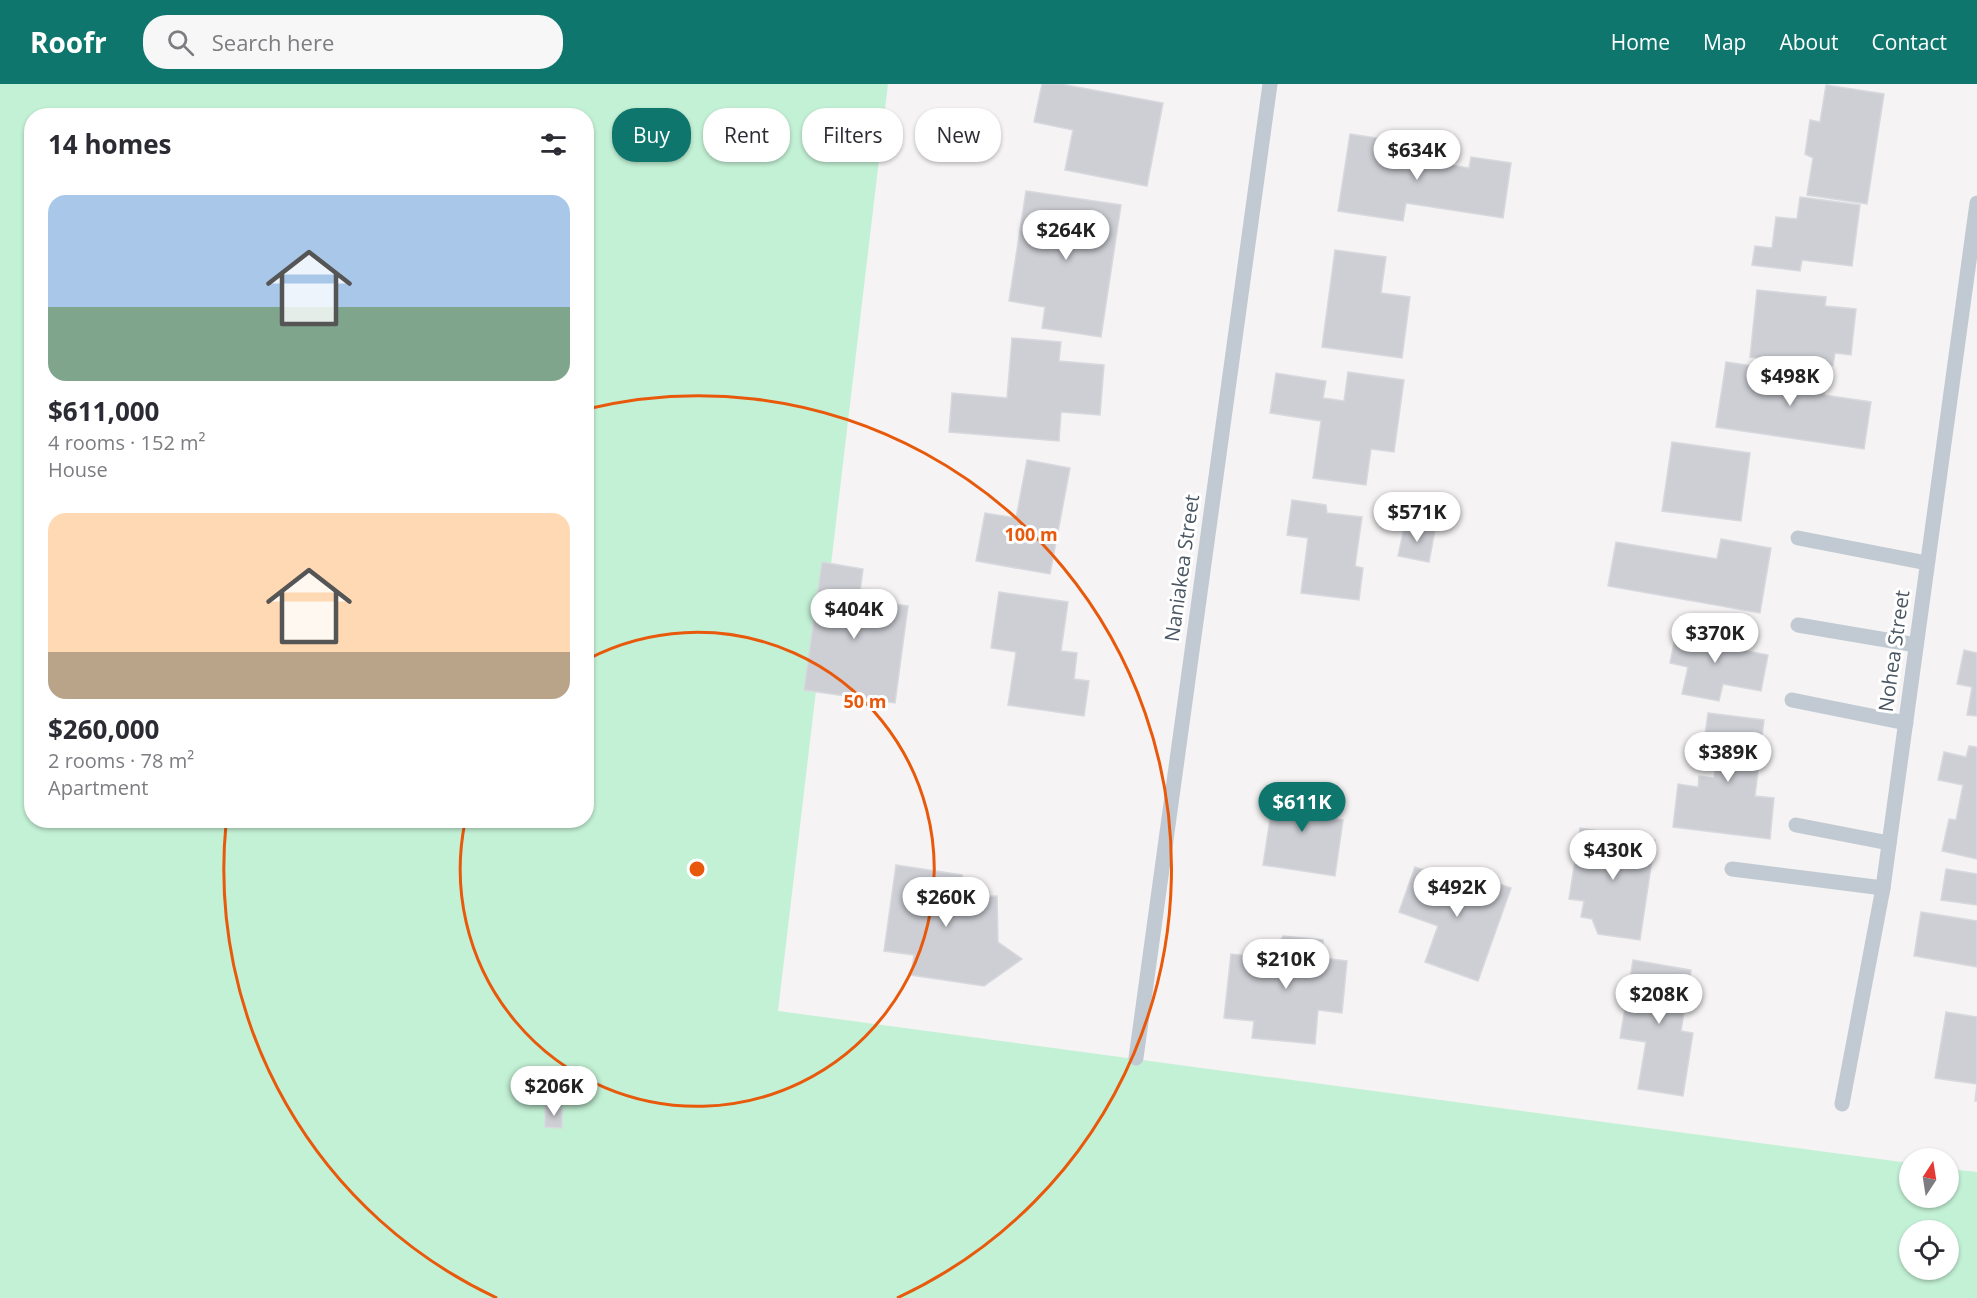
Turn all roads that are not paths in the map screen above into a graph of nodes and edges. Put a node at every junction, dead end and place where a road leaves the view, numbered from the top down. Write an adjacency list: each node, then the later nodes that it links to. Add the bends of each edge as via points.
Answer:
1 (1270, 84): 13 (lane, Naniakea Street)
2 (1977, 203): 4 (lane, Nohea Street)
3 (1798, 538): 4 (lane)
4 (1928, 563): 6 (lane, Nohea Street)
5 (1798, 625): 6 (lane)
6 (1916, 645): 8 (lane, Nohea Street)
7 (1792, 700): 8 (lane)
8 (1906, 723): 10 (lane, Nohea Street)
9 (1796, 825): 10 (lane)
10 (1889, 843): 12 (lane, Nohea Street)
11 (1732, 869): 12 (lane)
12 (1883, 888): 14 (lane, Nohea Street)
13 (1136, 1058)
14 (1842, 1104)

